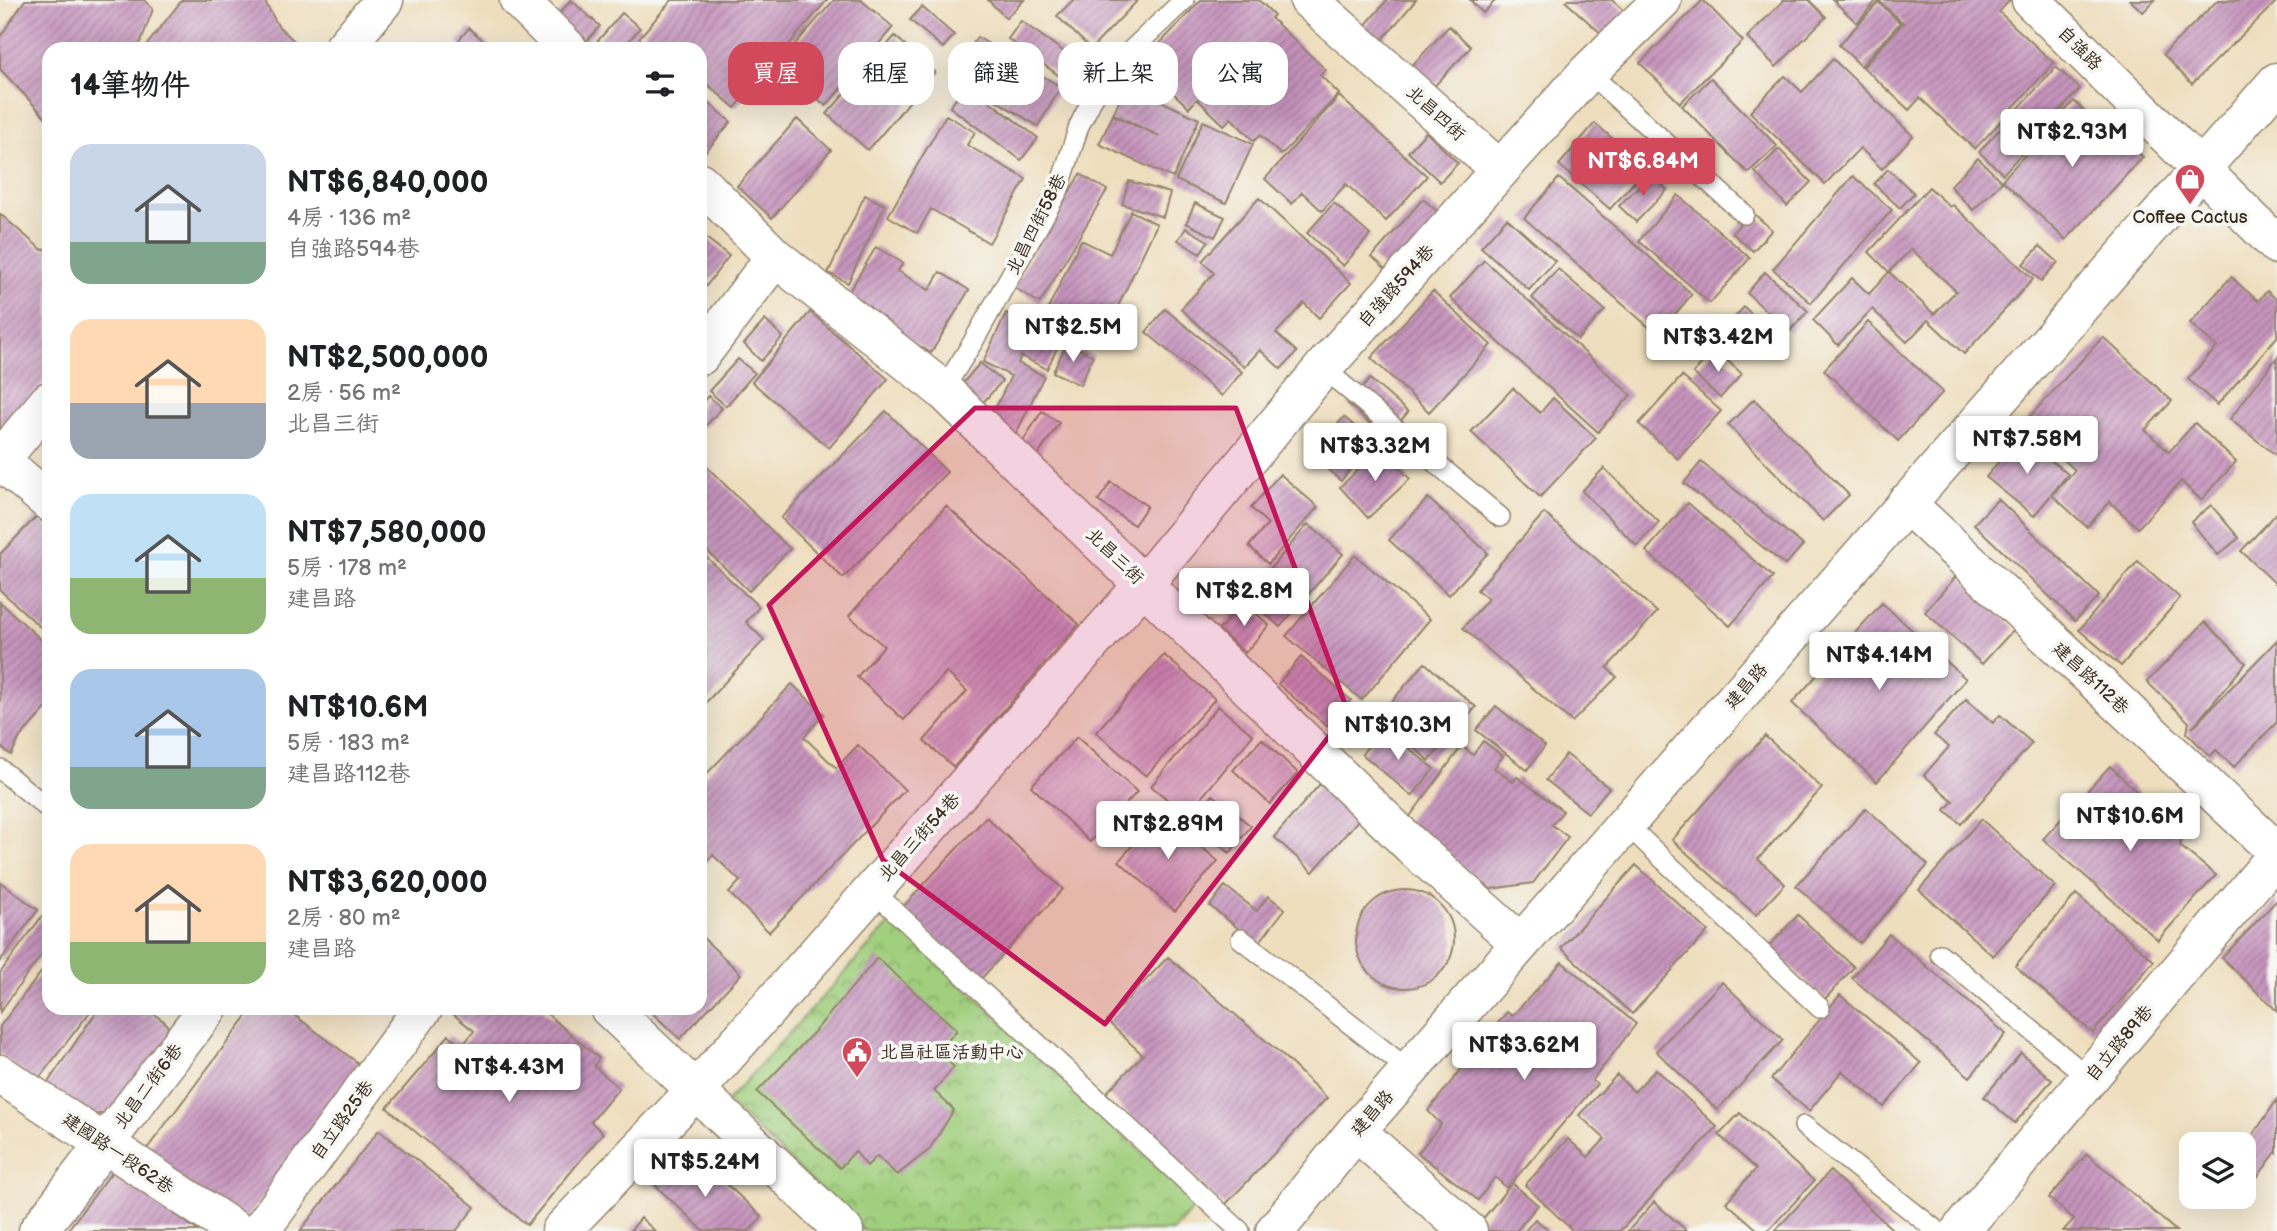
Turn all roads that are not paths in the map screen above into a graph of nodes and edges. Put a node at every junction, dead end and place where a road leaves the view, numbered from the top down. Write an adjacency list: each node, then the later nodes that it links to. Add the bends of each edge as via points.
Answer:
1 (384, 0): 7 (street)
2 (519, 0): 8 (street)
3 (1184, 0): 19 (lane, 北昌四街58巷, via 1104,76 1079,126 1059,190)
4 (1309, 0): 12 (street, 北昌四街)
5 (1662, 0): 9 (street, 自強路594巷)
6 (2031, 0): 11 (street, 自強路)
7 (349, 42)
8 (561, 42)
9 (1588, 72): 12 (street, 自強路594巷); 14 (lane)
10 (2277, 82): 11 (street, 建昌路)
11 (2201, 167): 15 (street, 自強路); 23 (street, 建昌路)
12 (1500, 170): 18 (street, 自強路594巷)
13 (707, 189): 16 (street, 北昌三街)
14 (1744, 214)
15 (2277, 245)
16 (775, 257): 17 (street); 19 (street, 北昌三街)
17 (707, 347)
18 (1323, 368): 24 (lane); 25 (street, 自強路594巷)
19 (943, 390): 25 (street, 北昌三街)
20 (42, 409): 21 (street)
21 (0, 460): 22 (street)
22 (42, 496)
23 (1906, 503): 28 (street, 建昌路); 29 (street, 建昌路112巷)
24 (1500, 517)
25 (1144, 584): 30 (street, 北昌三街54巷); 32 (street, 北昌三街, via 1412,846)
26 (0, 769): 27 (lane)
27 (42, 804)
28 (1625, 823): 32 (street, 建昌路); 34 (lane)
29 (2277, 854): 40 (street, 自立路89巷)
30 (872, 890): 41 (street, 北昌三街54巷); 50 (lane)
31 (1241, 939): 38 (lane)
32 (1520, 943): 38 (street, 建昌路)
33 (1940, 954): 40 (lane)
34 (1820, 1008)
35 (203, 1015): 44 (street, 北昌二街6巷)
36 (418, 1015): 47 (street, 自立路25巷)
37 (616, 1015): 41 (street)
38 (1409, 1070): 43 (street, 建昌路)
39 (0, 1074): 44 (street, 建國路一段62巷)
40 (2089, 1078): 54 (street, 自立路89巷)
41 (695, 1091): 48 (street, 北昌三街54巷); 49 (street)
42 (1804, 1126): 53 (lane)
43 (1356, 1131): 51 (street, 建昌路); 52 (street)
44 (104, 1144): 45 (street, 北昌二街6巷); 46 (street, 建國路一段62巷)
45 (38, 1231)
46 (236, 1231)
47 (260, 1231)
48 (561, 1231)
49 (844, 1231)
50 (1240, 1231)
51 (1275, 1231)
52 (1468, 1231)
53 (1937, 1231)
54 (1960, 1231)

